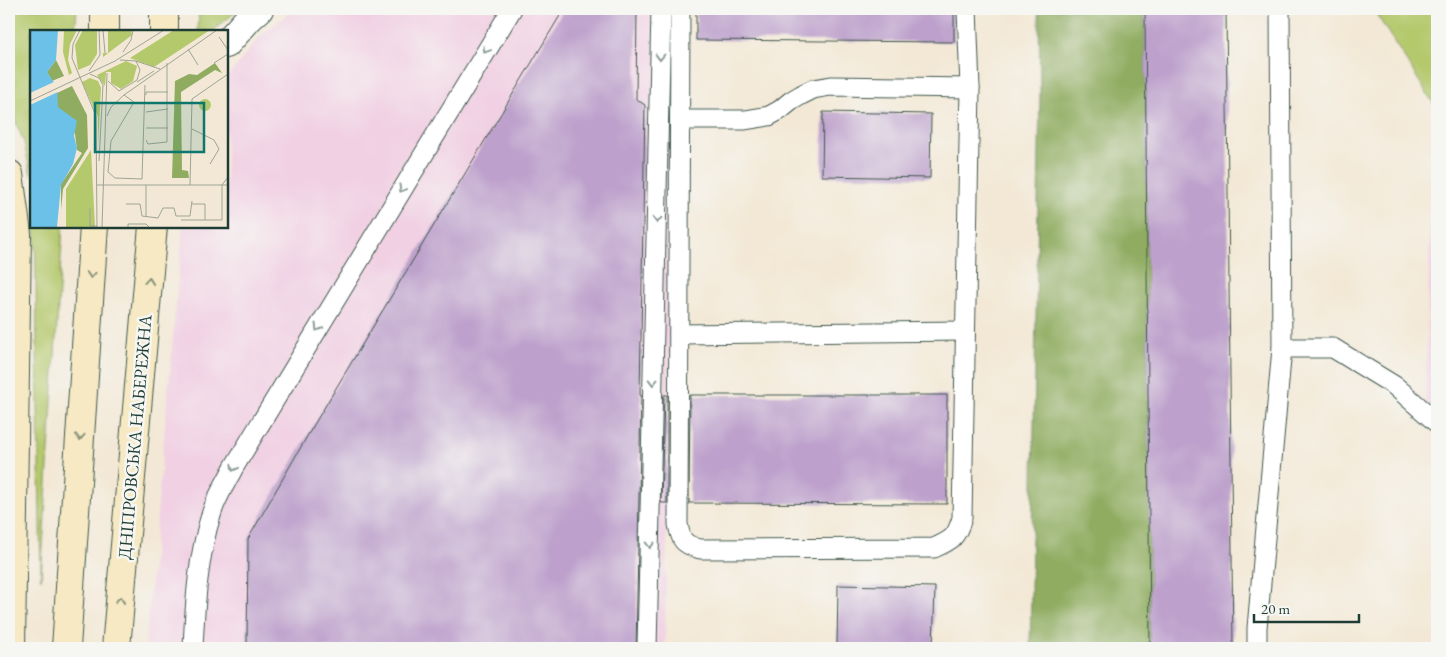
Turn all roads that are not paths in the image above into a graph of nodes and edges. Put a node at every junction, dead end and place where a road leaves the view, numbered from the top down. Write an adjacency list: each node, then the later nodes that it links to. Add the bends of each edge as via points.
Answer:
1 (105, 9): 9 (main road)
2 (164, 9): 10 (main road)
3 (259, 9): 11 (street)
4 (512, 9): 24 (lane, one-way to 24, via 234,467 212,510 201,557)
5 (662, 9): 25 (lane, one-way to 25)
6 (680, 9): 13 (lane)
7 (967, 9): 12 (lane)
8 (1280, 9): 19 (lane)
9 (104, 30)
10 (164, 30)
11 (228, 42)
12 (970, 88): 13 (lane, via 831,86 813,89 769,116 745,120); 17 (lane)
13 (680, 120): 18 (lane)
14 (9, 174): 21 (main road, via 17,234)
15 (94, 228): 22 (main road, one-way to 22)
16 (154, 228): 23 (main road, ДНІПРОВСЬКА НАБЕРЕЖНА, one-way to 16)
17 (965, 331): 18 (lane); 18 (lane, via 962,518 958,532 934,548 700,549 688,545 680,537 678,524)
18 (679, 334)
19 (1282, 348): 20 (lane, via 1334,348 1395,386); 26 (lane)
20 (1437, 424)
21 (11, 648)
22 (66, 648)
23 (116, 648)
24 (192, 648)
25 (648, 648)
26 (1257, 648)

